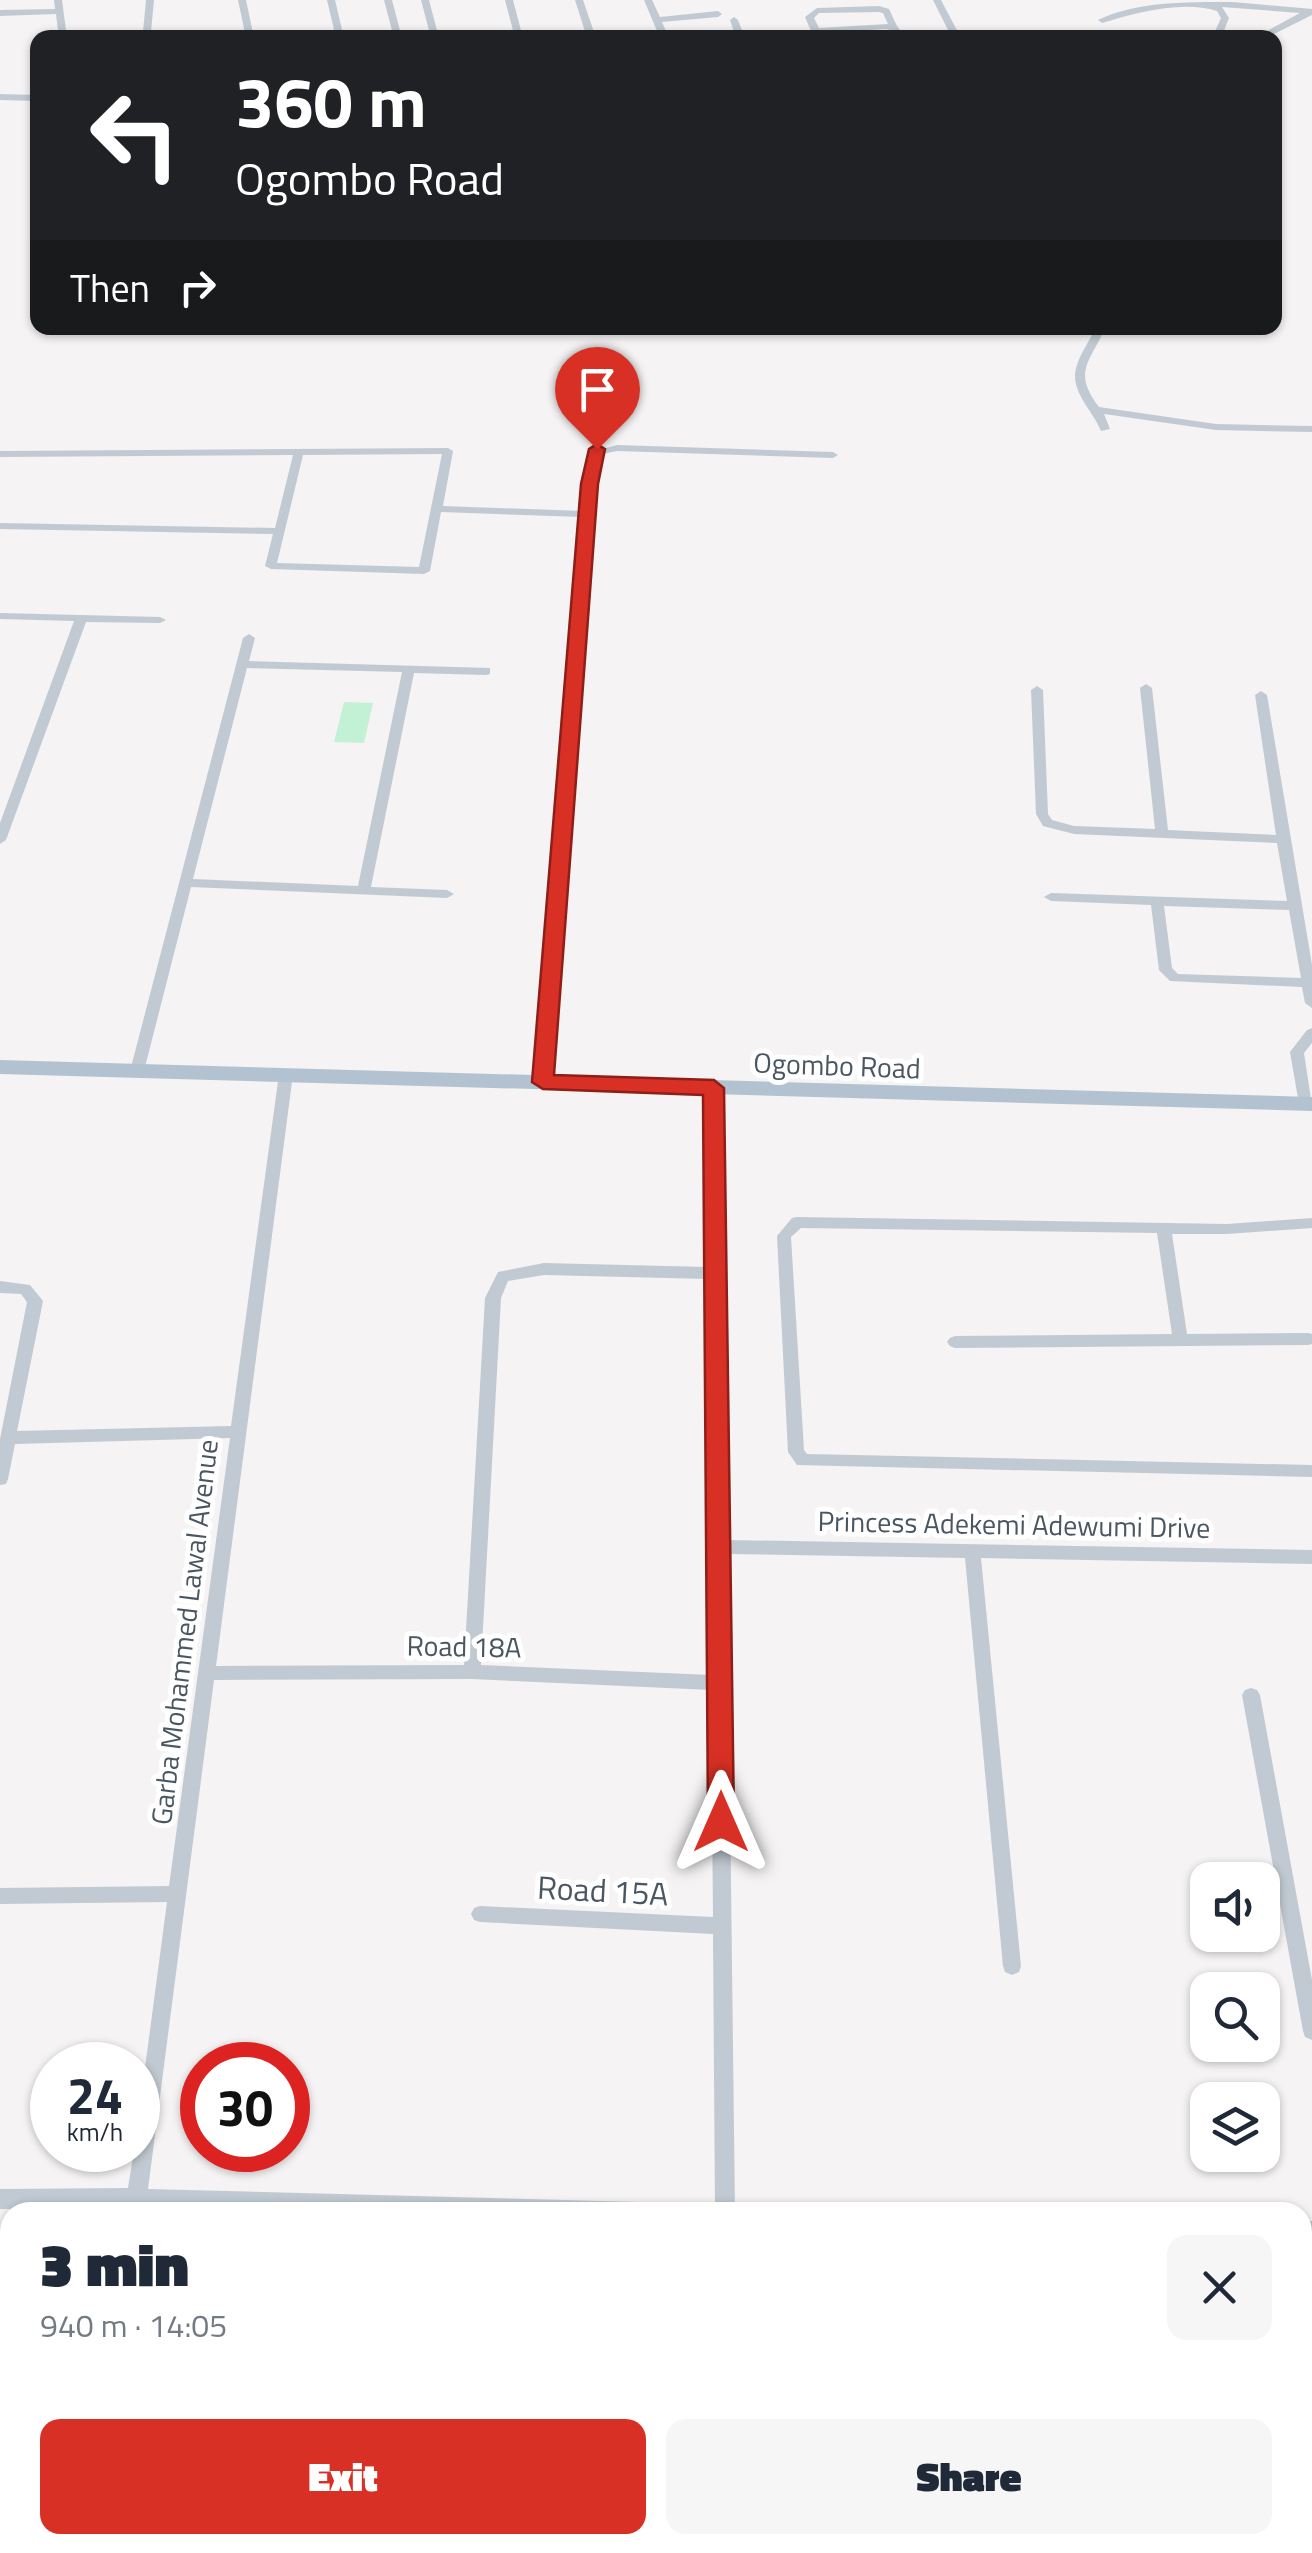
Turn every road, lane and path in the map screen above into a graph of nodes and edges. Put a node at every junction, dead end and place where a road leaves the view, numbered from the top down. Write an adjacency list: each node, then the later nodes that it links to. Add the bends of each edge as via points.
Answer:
1 (58, 0): 13 (street)
2 (150, 0): 21 (street)
3 (242, 0): 22 (street)
4 (332, 0): 23 (street)
5 (388, 0): 24 (street)
6 (424, 0): 25 (street)
7 (508, 0): 26 (street)
8 (579, 0): 27 (street)
9 (648, 0): 16 (street)
10 (938, 0): 33 (street)
11 (1153, 2): 14 (street, via 1242,0); 18 (street, via 1128,5); 34 (street, via 1220,9 1226,18)
12 (0, 12): 13 (street)
13 (57, 12): 20 (street)
14 (1312, 12): 35 (street)
15 (718, 14): 16 (street)
16 (657, 20): 28 (street)
17 (734, 20): 29 (street)
18 (1102, 20)
19 (892, 26): 30 (street, via 879,9 822,11 810,17); 31 (street); 32 (street)
20 (60, 30)
21 (146, 30)
22 (248, 30)
23 (338, 30)
24 (396, 30)
25 (432, 30)
26 (517, 30)
27 (589, 30)
28 (661, 30)
29 (738, 30)
30 (815, 30)
31 (854, 30)
32 (895, 30)
33 (953, 30)
34 (1220, 30)
35 (1275, 30)
36 (0, 97): 37 (street)
37 (30, 98)
38 (1096, 335): 39 (street, via 1080,380)
39 (1100, 410): 40 (street); 41 (street, via 1216,428)
40 (1105, 430)
41 (1312, 430)
42 (299, 451): 43 (street); 45 (street, via 448,451); 48 (street)
43 (0, 454)
44 (833, 455): 46 (street, via 597,449)
45 (438, 509): 46 (street); 48 (street, via 422,573 271,566)
46 (588, 514): 74 (street)
47 (0, 526): 48 (street)
48 (278, 531)
49 (0, 616): 50 (street)
50 (81, 619): 51 (street); 61 (street)
51 (160, 620)
52 (249, 638): 53 (street)
53 (243, 664): 54 (street); 62 (street)
54 (409, 669): 55 (street); 63 (street)
55 (486, 671)
56 (1146, 688): 59 (street)
57 (1037, 690): 59 (street, via 1047,823)
58 (1261, 696): 60 (street)
59 (1162, 833): 60 (street)
60 (1283, 839): 67 (street)
61 (0, 840)
62 (186, 884): 63 (street); 72 (street)
63 (363, 892): 64 (street)
64 (447, 894)
65 (1051, 897): 66 (street)
66 (1157, 902): 67 (street); 68 (street, via 1166,970 1175,978)
67 (1295, 906): 68 (street)
68 (1308, 984): 69 (street)
69 (1312, 1003)
70 (1312, 1033): 76 (street, via 1298,1052)
71 (0, 1067): 72 (main road, Ogombo Road)
72 (137, 1070): 73 (main road, Ogombo Road)
73 (286, 1074): 74 (main road, Ogombo Road); 84 (street, Garba Mohammed Lawal Avenue)
74 (543, 1082): 75 (main road, Ogombo Road)
75 (714, 1088): 76 (main road, Ogombo Road); 79 (street)
76 (1308, 1095)
77 (1312, 1224): 78 (street)
78 (1164, 1228): 81 (street); 86 (street, via 791,1224 784,1236 798,1456)
79 (713, 1272): 88 (street); 91 (street, via 544,1268 503,1276 492,1314)
80 (0, 1287): 85 (street, via 25,1289 35,1301)
81 (1180, 1339): 82 (street); 83 (street)
82 (1308, 1339)
83 (955, 1342)
84 (238, 1432): 85 (street); 92 (street, Garba Mohammed Lawal Avenue)
85 (9, 1438): 87 (street)
86 (1312, 1470)
87 (0, 1479)
88 (716, 1548): 89 (street, Princess Adekemi Adewumi Drive); 93 (street)
89 (972, 1550): 90 (street, Princess Adekemi Adewumi Drive); 99 (street)
90 (1312, 1558)
91 (472, 1672): 92 (street, Road 18A); 93 (street, Road 18A)
92 (206, 1673): 95 (street, Garba Mohammed Lawal Avenue)
93 (720, 1682): 98 (street)
94 (1251, 1695): 100 (street)
95 (177, 1894): 96 (street); 101 (street, Garba Mohammed Lawal Avenue)
96 (0, 1896)
97 (480, 1914): 98 (street, Road 15A)
98 (722, 1926): 104 (street)
99 (1012, 1966)
100 (1312, 2031)
101 (137, 2198): 102 (street); 103 (street)
102 (0, 2199)
103 (228, 2202)
104 (724, 2202)

